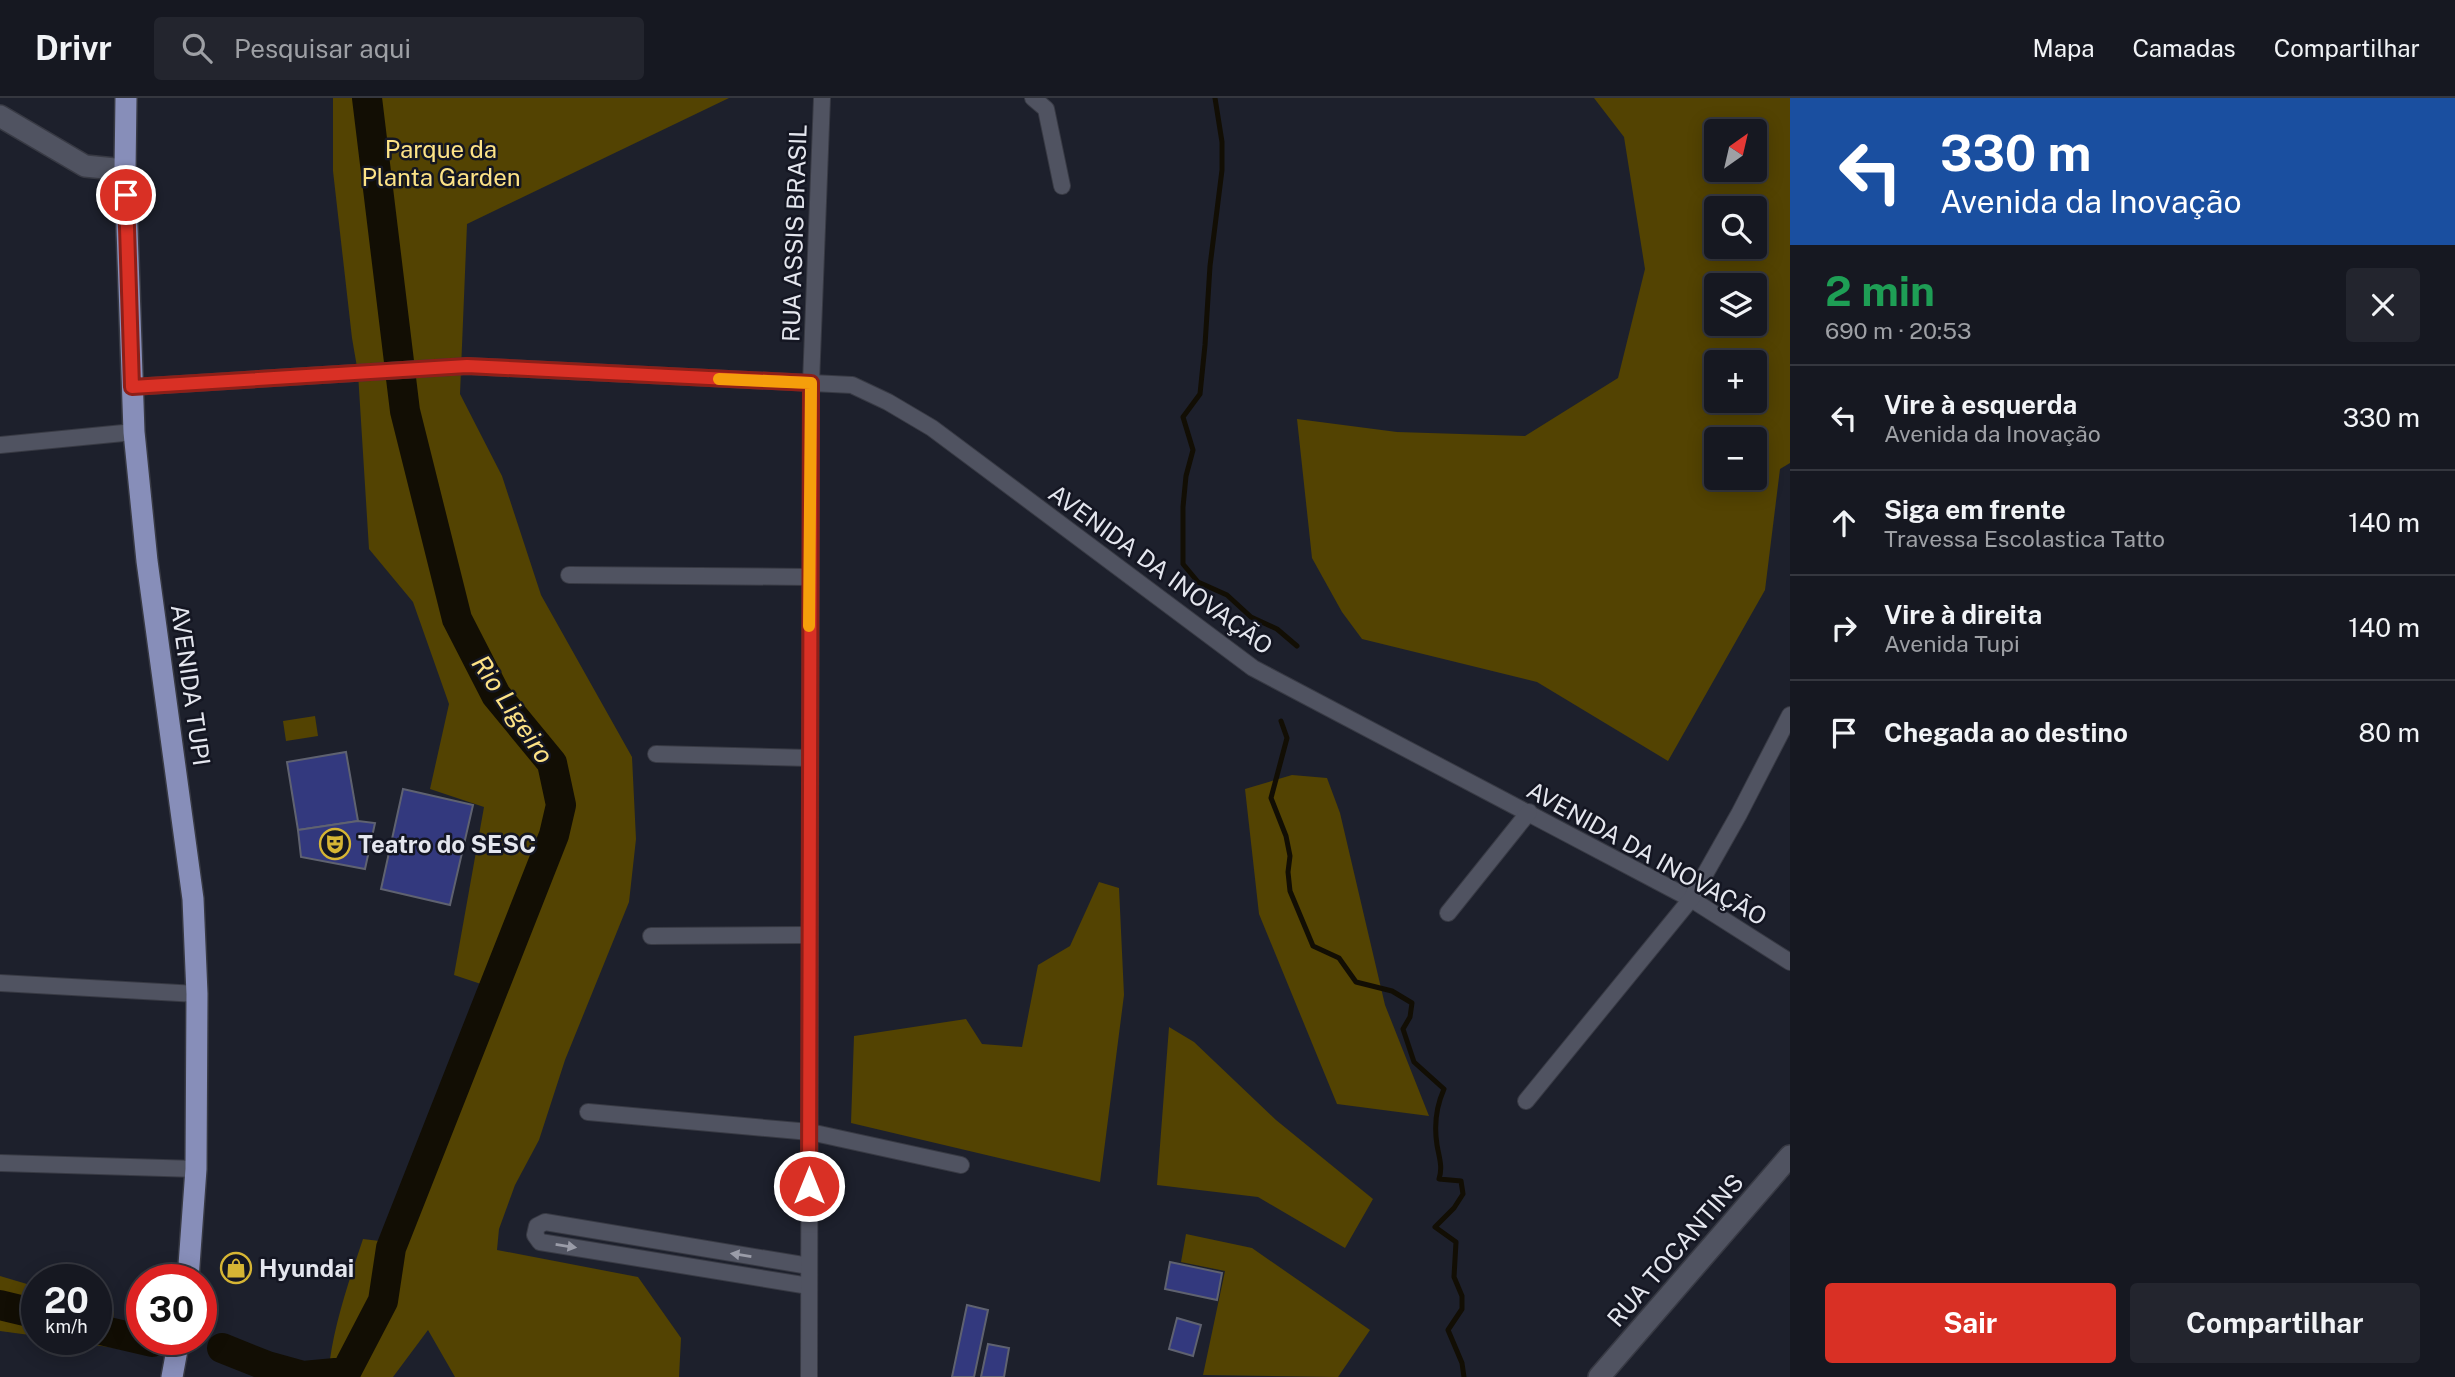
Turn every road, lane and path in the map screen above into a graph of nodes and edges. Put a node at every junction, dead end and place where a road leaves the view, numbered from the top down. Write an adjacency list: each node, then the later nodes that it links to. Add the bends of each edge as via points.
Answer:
1 (125, 98): 5 (main road, AVENIDA TUPI)
2 (822, 98): 7 (street, RUA ASSIS BRASIL)
3 (1033, 98): 6 (street, via 1046,109)
4 (0, 116): 5 (main road, via 85,166)
5 (125, 170): 8 (main road, AVENIDA TUPI)
6 (1062, 186)
7 (811, 383): 8 (street, AVENIDA DA INOVAÇÃO, via 467,366); 12 (street, RUA ASSIS BRASIL); 16 (street, AVENIDA DA INOVAÇÃO, via 852,385 932,428 1253,667)
8 (132, 387): 9 (main road, AVENIDA TUPI)
9 (134, 432): 10 (street); 23 (main road, AVENIDA TUPI, via 193,900)
10 (0, 444)
11 (569, 575): 12 (street)
12 (809, 576): 15 (street, RUA ASSIS BRASIL)
13 (1790, 715): 17 (street)
14 (656, 754): 15 (street)
15 (809, 758): 19 (street, RUA ASSIS BRASIL)
16 (1529, 812): 17 (street, AVENIDA DA INOVAÇÃO); 18 (street)
17 (1691, 899): 21 (street, AVENIDA DA INOVAÇÃO); 24 (street)
18 (1448, 913)
19 (810, 935): 20 (street); 26 (street, RUA ASSIS BRASIL)
20 (651, 936)
21 (1790, 962)
22 (0, 983): 23 (street)
23 (197, 994): 30 (main road, AVENIDA TUPI)
24 (1526, 1101)
25 (588, 1112): 26 (street)
26 (810, 1132): 29 (street); 32 (street, RUA ASSIS BRASIL)
27 (1790, 1156): 39 (main road, RUA TOCANTINS)
28 (0, 1163): 30 (street)
29 (961, 1165)
30 (196, 1169): 31 (main road, AVENIDA TUPI)
31 (189, 1264)
32 (809, 1266): 33 (street, RUA ASSIS BRASIL); 33 (street, one-way to 33, via 545,1222 537,1226 535,1235 540,1242)
33 (808, 1286): 38 (street, RUA ASSIS BRASIL)
34 (176, 1355): 36 (main road)
35 (185, 1355): 37 (main road)
36 (172, 1377)
37 (184, 1377)
38 (809, 1377)
39 (1599, 1377)

